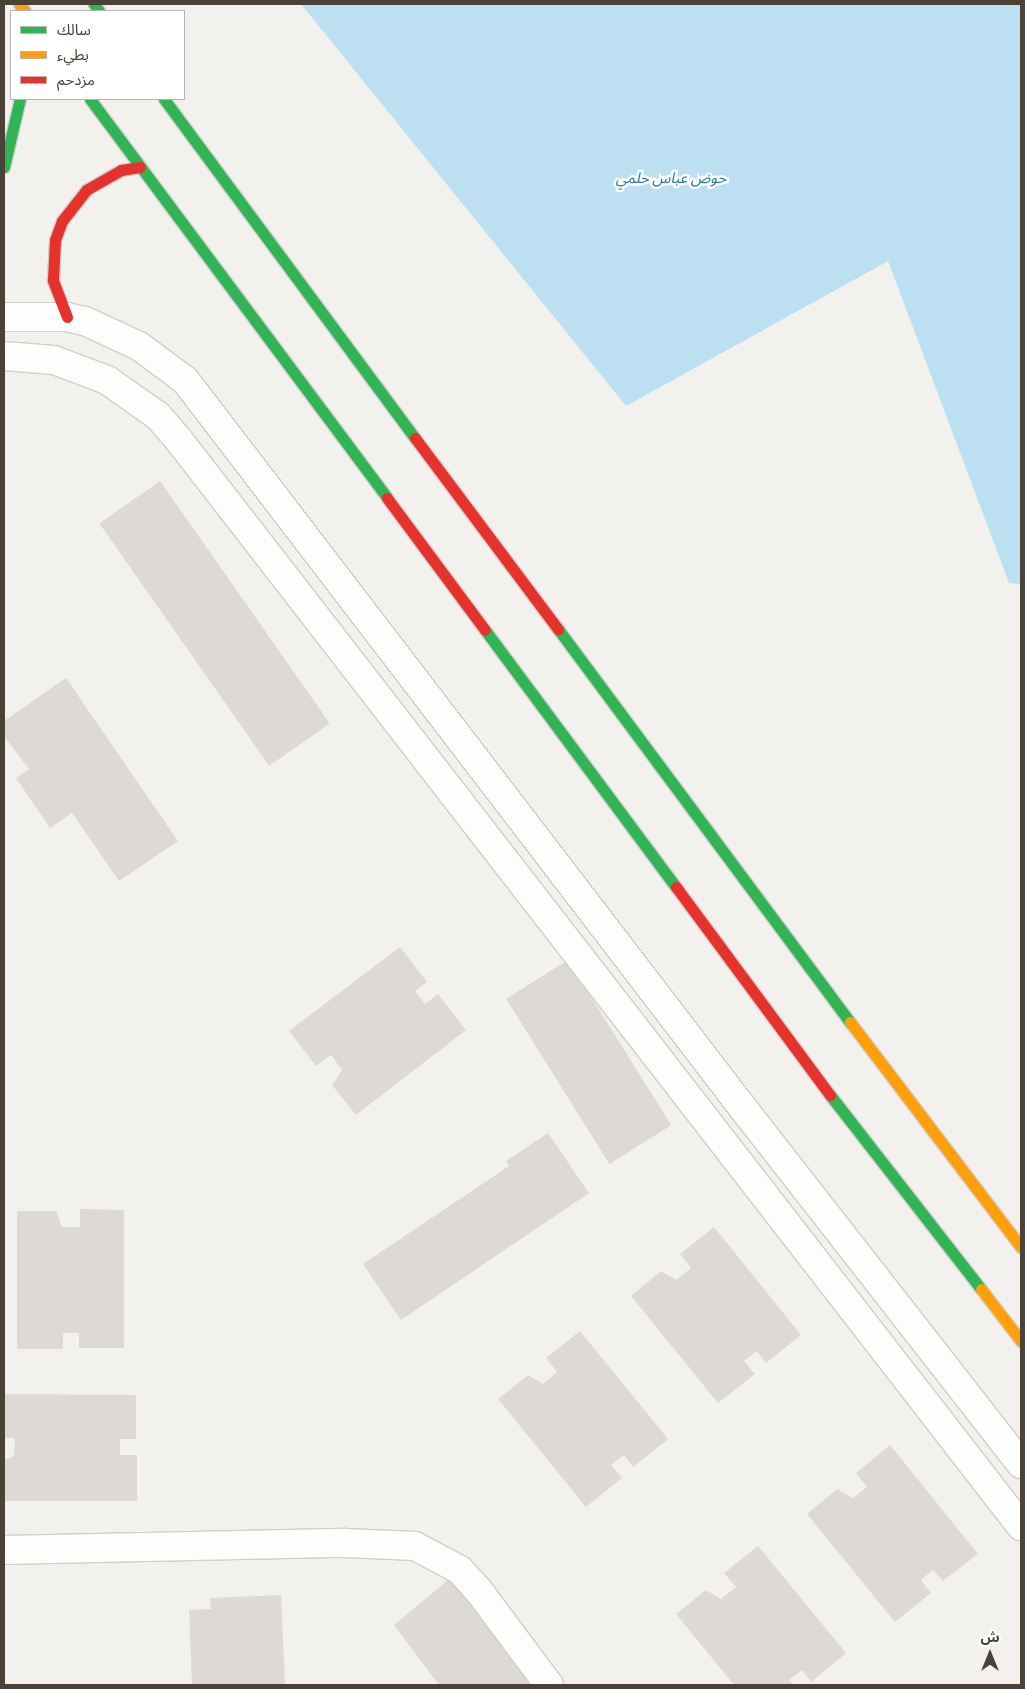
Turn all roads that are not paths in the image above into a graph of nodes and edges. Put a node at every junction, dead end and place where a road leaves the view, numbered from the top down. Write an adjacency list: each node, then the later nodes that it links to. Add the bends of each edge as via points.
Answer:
1 (20, 100): 4 (main road)
2 (91, 100): 5 (main road)
3 (165, 100): 11 (main road, via 900,1090)
4 (4, 167)
5 (140, 167): 7 (main road, via 121,170 86,190 62,221 55,240 53,280); 12 (main road, via 852,1125)
6 (4, 317): 7 (street)
7 (67, 317): 9 (street, via 85,321 138,346 185,380)
8 (4, 356): 10 (street, via 26,356 82,369 134,396 158,416)
9 (500, 792): 10 (street); 13 (street)
10 (469, 814): 14 (street)
11 (1021, 1247)
12 (1021, 1341)
13 (1021, 1464)
14 (1021, 1526)
15 (4, 1550): 16 (street, via 345,1543 415,1546 460,1570)
16 (548, 1685)

